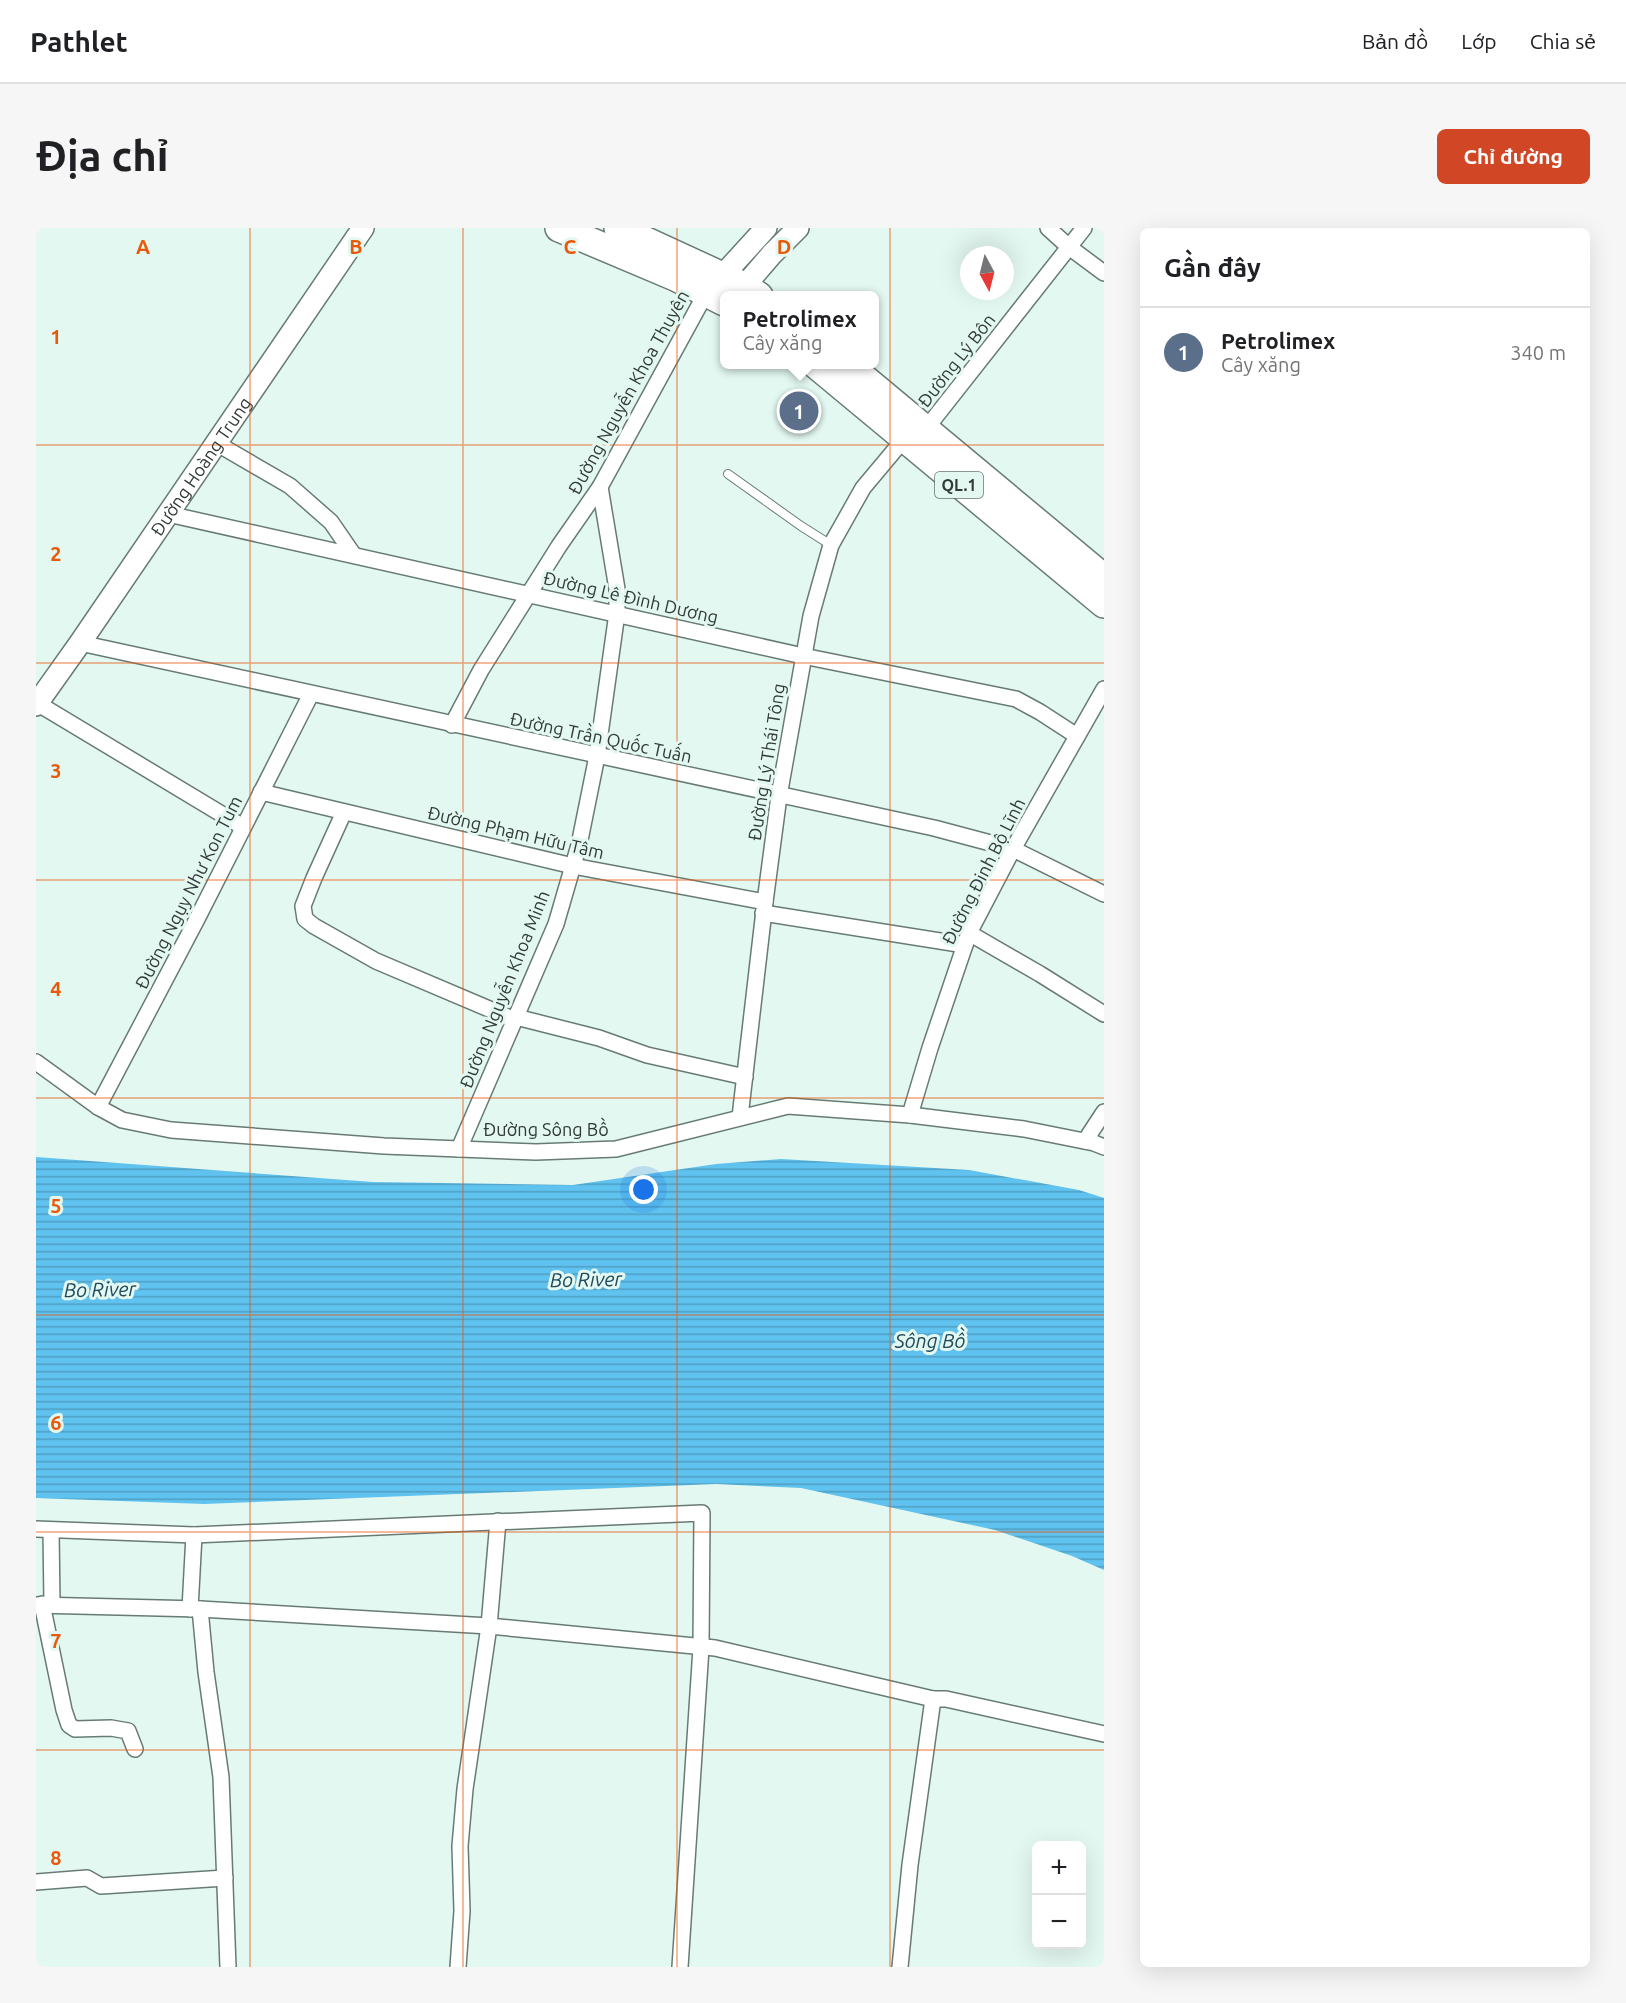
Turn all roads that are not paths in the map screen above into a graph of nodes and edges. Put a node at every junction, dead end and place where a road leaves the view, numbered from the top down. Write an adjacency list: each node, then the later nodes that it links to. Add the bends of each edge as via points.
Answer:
1 (363, 228): 15 (main road, Đường Hoàng Trung)
2 (559, 228): 10 (highway, via 675,277)
3 (618, 228): 10 (highway)
4 (766, 228): 10 (main road)
5 (798, 228): 10 (main road)
6 (1047, 228): 8 (street)
7 (1084, 228): 8 (street, Đường Lý Bôn)
8 (1069, 247): 9 (street); 14 (street, Đường Lý Bôn)
9 (1104, 273)
10 (732, 291)
11 (720, 309): 17 (street, Đường Nguyễn Khoa Thuyên)
12 (822, 369): 14 (highway, QL.1)
13 (852, 369): 14 (highway, QL.1)
14 (915, 435): 19 (street, Đường Lý Thái Tông, via 862,488); 21 (highway, QL.1); 23 (highway, QL.1)
15 (216, 443): 18 (main road, Đường Hoàng Trung); 20 (street, via 290,486 331,522)
16 (728, 474): 19 (lane)
17 (600, 487): 22 (street, Đường Nguyễn Khoa Thuyên); 24 (street, Đường Nguyễn Khoa Minh, via 617,589)
18 (168, 513): 20 (street, Đường Lê Đình Dương); 25 (main road, Đường Hoàng Trung)
19 (831, 545): 26 (street, Đường Lý Thái Tông)
20 (352, 554): 22 (street, Đường Lê Đình Dương)
21 (1104, 578)
22 (529, 594): 24 (street, Đường Lê Đình Dương); 30 (street, Đường Nguyễn Khoa Thuyên)
23 (1104, 604)
24 (616, 613): 26 (street, Đường Lê Đình Dương); 32 (street, Đường Nguyễn Khoa Minh)
25 (80, 643): 28 (street, Đường Trần Quốc Tuấn); 29 (main road, Đường Hoàng Trung)
26 (803, 656): 31 (street, Đường Lê Đình Dương, via 1016,699); 34 (street, Đường Lý Thái Tông)
27 (1104, 689): 31 (street, Đường Đinh Bộ Lĩnh)
28 (311, 694): 30 (street, Đường Trần Quốc Tuấn); 33 (street, Đường Ngụy Như Kon Tum)
29 (37, 704): 36 (street)
30 (452, 725): 32 (street, Đường Trần Quốc Tuấn)
31 (1077, 736): 37 (street, Đường Đinh Bộ Lĩnh)
32 (597, 756): 34 (street, Đường Trần Quốc Tuấn); 38 (street, Đường Nguyễn Khoa Minh)
33 (261, 792): 35 (street, Đường Phạm Hữu Tâm); 36 (street, Đường Ngụy Như Kon Tum)
34 (779, 795): 37 (street, Đường Trần Quốc Tuấn); 40 (street, Đường Lý Thái Tông)
35 (344, 812): 38 (street, Đường Phạm Hữu Tâm); 43 (street, via 303,906 305,918 376,961)
36 (243, 827): 46 (street, Đường Ngụy Như Kon Tum)
37 (1013, 849): 39 (street, Đường Trần Quốc Tuấn); 41 (street, Đường Đinh Bộ Lĩnh)
38 (573, 866): 40 (street, Đường Phạm Hữu Tâm); 43 (street, Đường Nguyễn Khoa Minh, via 556,924)
39 (1104, 894)
40 (764, 907): 41 (street, Đường Phạm Hữu Tâm); 45 (street, Đường Lý Thái Tông)
41 (967, 939): 42 (street, via 1040,974); 48 (street, Đường Đinh Bộ Lĩnh)
42 (1104, 1014)
43 (515, 1018): 45 (street, via 599,1038 647,1055); 52 (street, Đường Nguyễn Khoa Minh)
44 (36, 1062): 46 (street, Đường Sông Bồ)
45 (745, 1077): 49 (street, Đường Lý Thái Tông)
46 (98, 1107): 52 (street, Đường Sông Bồ, via 122,1120 171,1131)
47 (1104, 1112): 50 (street)
48 (910, 1114): 49 (street, Đường Sông Bồ, via 788,1106); 50 (street, Đường Sông Bồ)
49 (740, 1117): 52 (street, Đường Sông Bồ, via 616,1149)
50 (1085, 1141): 51 (street, Đường Sông Bồ)
51 (1104, 1147)
52 (459, 1149)
53 (498, 1521): 55 (street); 58 (street); 59 (street, via 702,1513)
54 (44, 1530): 55 (street); 56 (street)
55 (194, 1535): 57 (street)
56 (43, 1604): 57 (street); 62 (street, via 69,1725 75,1729 128,1731)
57 (195, 1609): 58 (street); 63 (street, via 221,1777)
58 (489, 1626): 59 (street); 66 (street, via 464,1800)
59 (701, 1648): 60 (street, via 715,1648); 67 (street)
60 (933, 1699): 61 (street, via 946,1698); 68 (street)
61 (1104, 1734)
62 (135, 1749)
63 (225, 1878): 64 (street, via 101,1886 77,1877); 65 (street)
64 (36, 1882)
65 (228, 1967)
66 (458, 1967)
67 (680, 1967)
68 (900, 1967)

